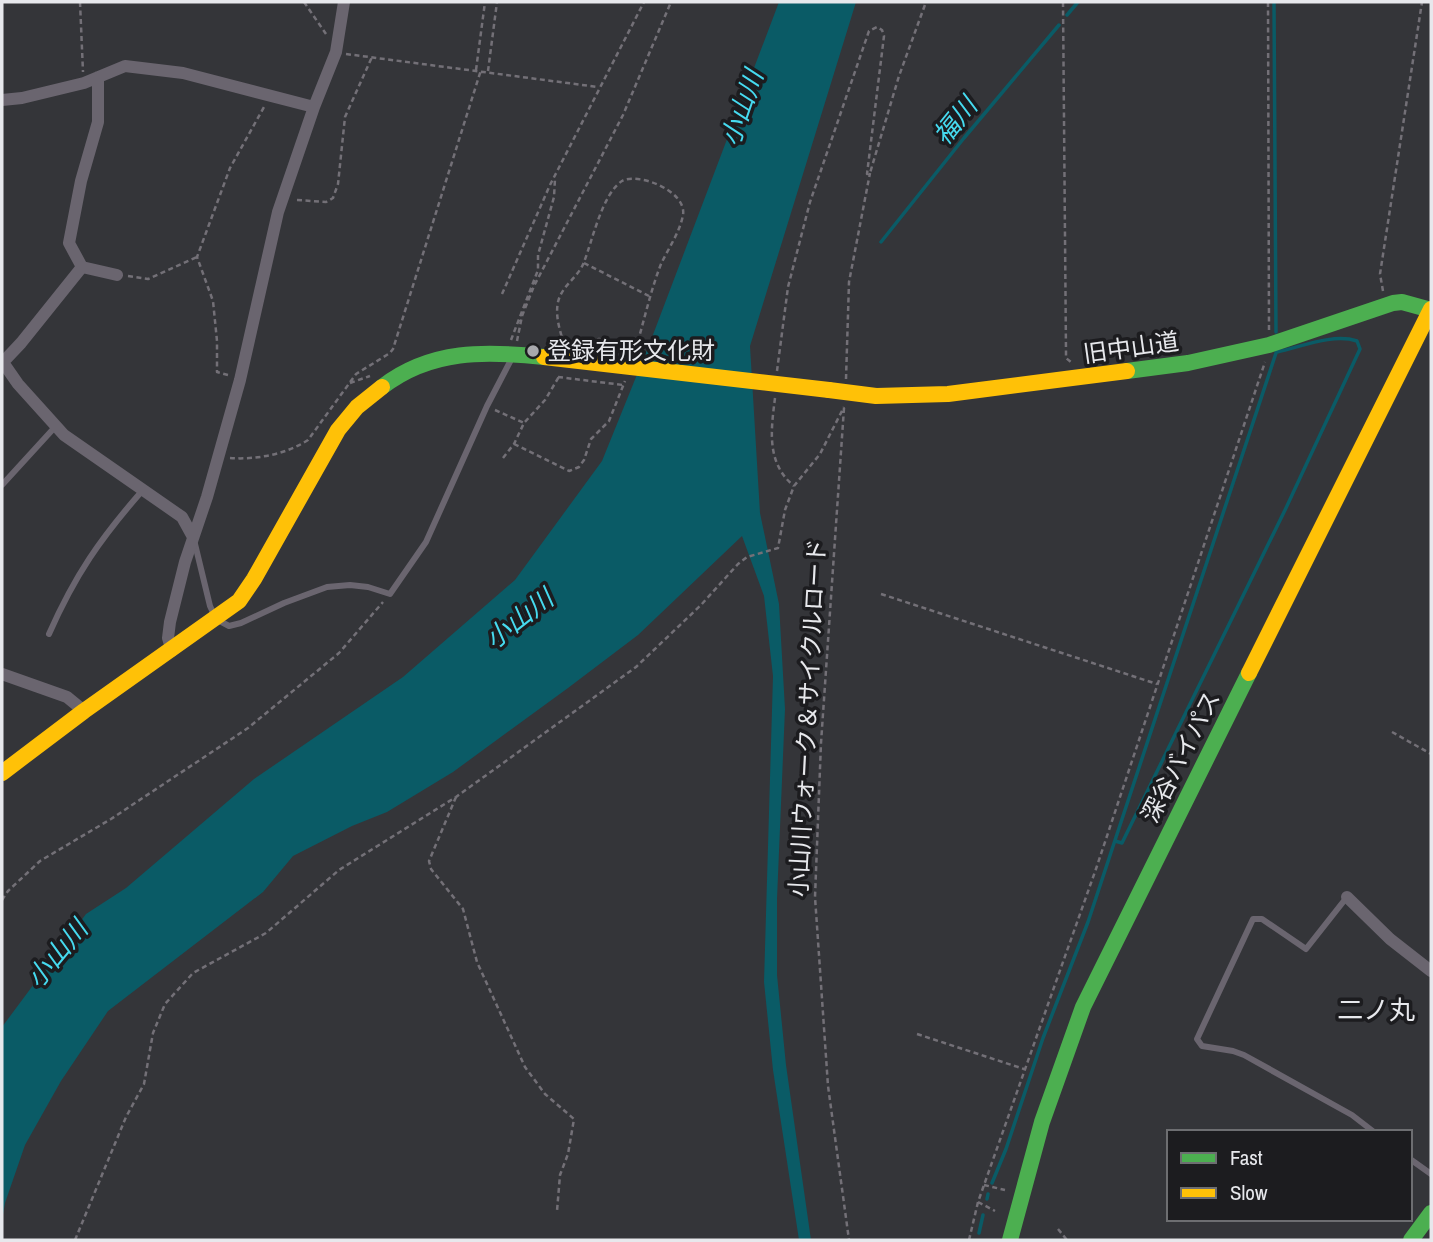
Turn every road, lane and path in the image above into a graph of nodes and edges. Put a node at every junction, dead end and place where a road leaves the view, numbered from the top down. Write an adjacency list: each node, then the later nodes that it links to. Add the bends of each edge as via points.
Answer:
1 (79, 2): 18 (path)
2 (304, 2): 12 (path)
3 (344, 2): 12 (street)
4 (485, 2): 14 (path)
5 (497, 2): 16 (path)
6 (644, 2): 19 (path)
7 (671, 2): 38 (path, via 623,115 534,286)
8 (926, 2): 23 (path)
9 (1063, 2): 41 (path, via 1066,358)
10 (1268, 2): 34 (path)
11 (1422, 2): 32 (path, via 1380,274)
12 (337, 52): 13 (path); 22 (street)
13 (372, 57): 14 (path); 25 (path, via 345,117 334,198 326,202)
14 (476, 69): 15 (path)
15 (481, 70): 16 (path); 54 (path, via 390,353 356,374 299,446 249,458)
16 (488, 71): 19 (path)
17 (98, 77): 18 (street); 20 (street, via 125,66 183,73); 28 (street, via 98,122 69,243)
18 (84, 83): 21 (street)
19 (598, 87): 24 (path)
20 (270, 94): 22 (street); 26 (path, via 230,168)
21 (2, 100)
22 (313, 107): 25 (street)
23 (870, 173): 45 (path, via 865,172 884,36 877,27 869,31 810,202 788,287); 46 (path, via 849,282)
24 (555, 176): 30 (path); 38 (path, via 538,270)
25 (284, 195): 47 (street)
26 (197, 257): 29 (path, via 148,279); 47 (path, via 213,301 217,372)
27 (584, 263): 31 (path); 31 (path, via 591,234 616,186 632,179 674,192 683,215); 35 (path, via 565,285 558,303)
28 (82, 267): 29 (street); 40 (street)
29 (117, 275)
30 (502, 294)
31 (651, 296): 36 (path)
32 (1384, 304): 33 (main road, 旧中山道); 34 (main road, 旧中山道)
33 (1431, 310): 81 (main road, 深谷バイパス, via 1083,1007)
34 (1269, 345): 38 (main road, 旧中山道, bridge, via 1161,367 948,394 876,396); 66 (path)
35 (565, 346): 36 (path, via 599,339); 37 (path)
36 (635, 351): 39 (path)
37 (565, 352)
38 (509, 354): 60 (lane, via 426,542); 62 (main road, 旧中山道, via 451,355 424,363 398,374 357,407 330,444 254,579 239,601)
39 (632, 359)
40 (2, 361): 52 (street)
41 (1073, 363)
42 (562, 369): 44 (path)
43 (628, 372): 48 (path)
44 (558, 377): 48 (path); 51 (path)
45 (776, 379)
46 (846, 379)
47 (240, 380): 54 (street)
48 (623, 386): 53 (path, via 609,422 591,439 584,460 573,470)
49 (775, 391): 57 (path, via 773,452 783,475)
50 (490, 407): 51 (path)
51 (524, 423): 53 (path)
52 (55, 427): 56 (lane); 58 (street)
53 (514, 444): 55 (path)
54 (219, 456): 59 (street)
55 (503, 458)
56 (2, 485)
57 (794, 486): 71 (path, via 778,548 747,557 636,667); 88 (path, 小山川ウォーク＆サイクルロード, via 820,454 844,408 815,897 823,1030)
58 (142, 491): 59 (street, via 182,517); 63 (lane, via 90,554)
59 (193, 537): 62 (lane); 64 (street, via 170,622)
60 (390, 594): 62 (lane, via 359,586 327,587 241,623 229,626); 73 (path, via 339,653 248,728 40,862)
61 (881, 594): 66 (path)
62 (216, 619): 64 (main road, 旧中山道)
63 (49, 634)
64 (172, 651): 67 (main road, 旧中山道)
65 (2, 674): 67 (street, via 67,697)
66 (1157, 684): 76 (path)
67 (84, 711): 70 (main road, 旧中山道)
68 (1392, 732): 69 (path)
69 (1431, 754)
70 (2, 773)
71 (456, 797): 83 (path, via 429,861 463,909 477,962 525,1067 545,1094 574,1119 560,1175); 87 (path, via 339,870 266,933 193,973 165,1004 153,1033 144,1084)
72 (1347, 897): 74 (street); 77 (lane, via 1306,950 1262,919 1253,919 1197,1039 1202,1046 1244,1055)
73 (2, 900)
74 (1431, 971)
75 (917, 1034): 76 (path)
76 (1024, 1069): 80 (path)
77 (1371, 1130)
78 (1412, 1160): 79 (lane)
79 (1431, 1174)
80 (984, 1185): 81 (path); 82 (path)
81 (1015, 1192): 90 (main road, 深谷バイパス); 91 (main road)
82 (978, 1202): 84 (path); 89 (path)
83 (557, 1211)
84 (995, 1211)
85 (1431, 1213): 93 (main road)
86 (1058, 1229): 92 (path)
87 (75, 1240)
88 (849, 1240)
89 (969, 1240)
90 (1010, 1240)
91 (1018, 1240)
92 (1068, 1240)
93 (1411, 1240)

